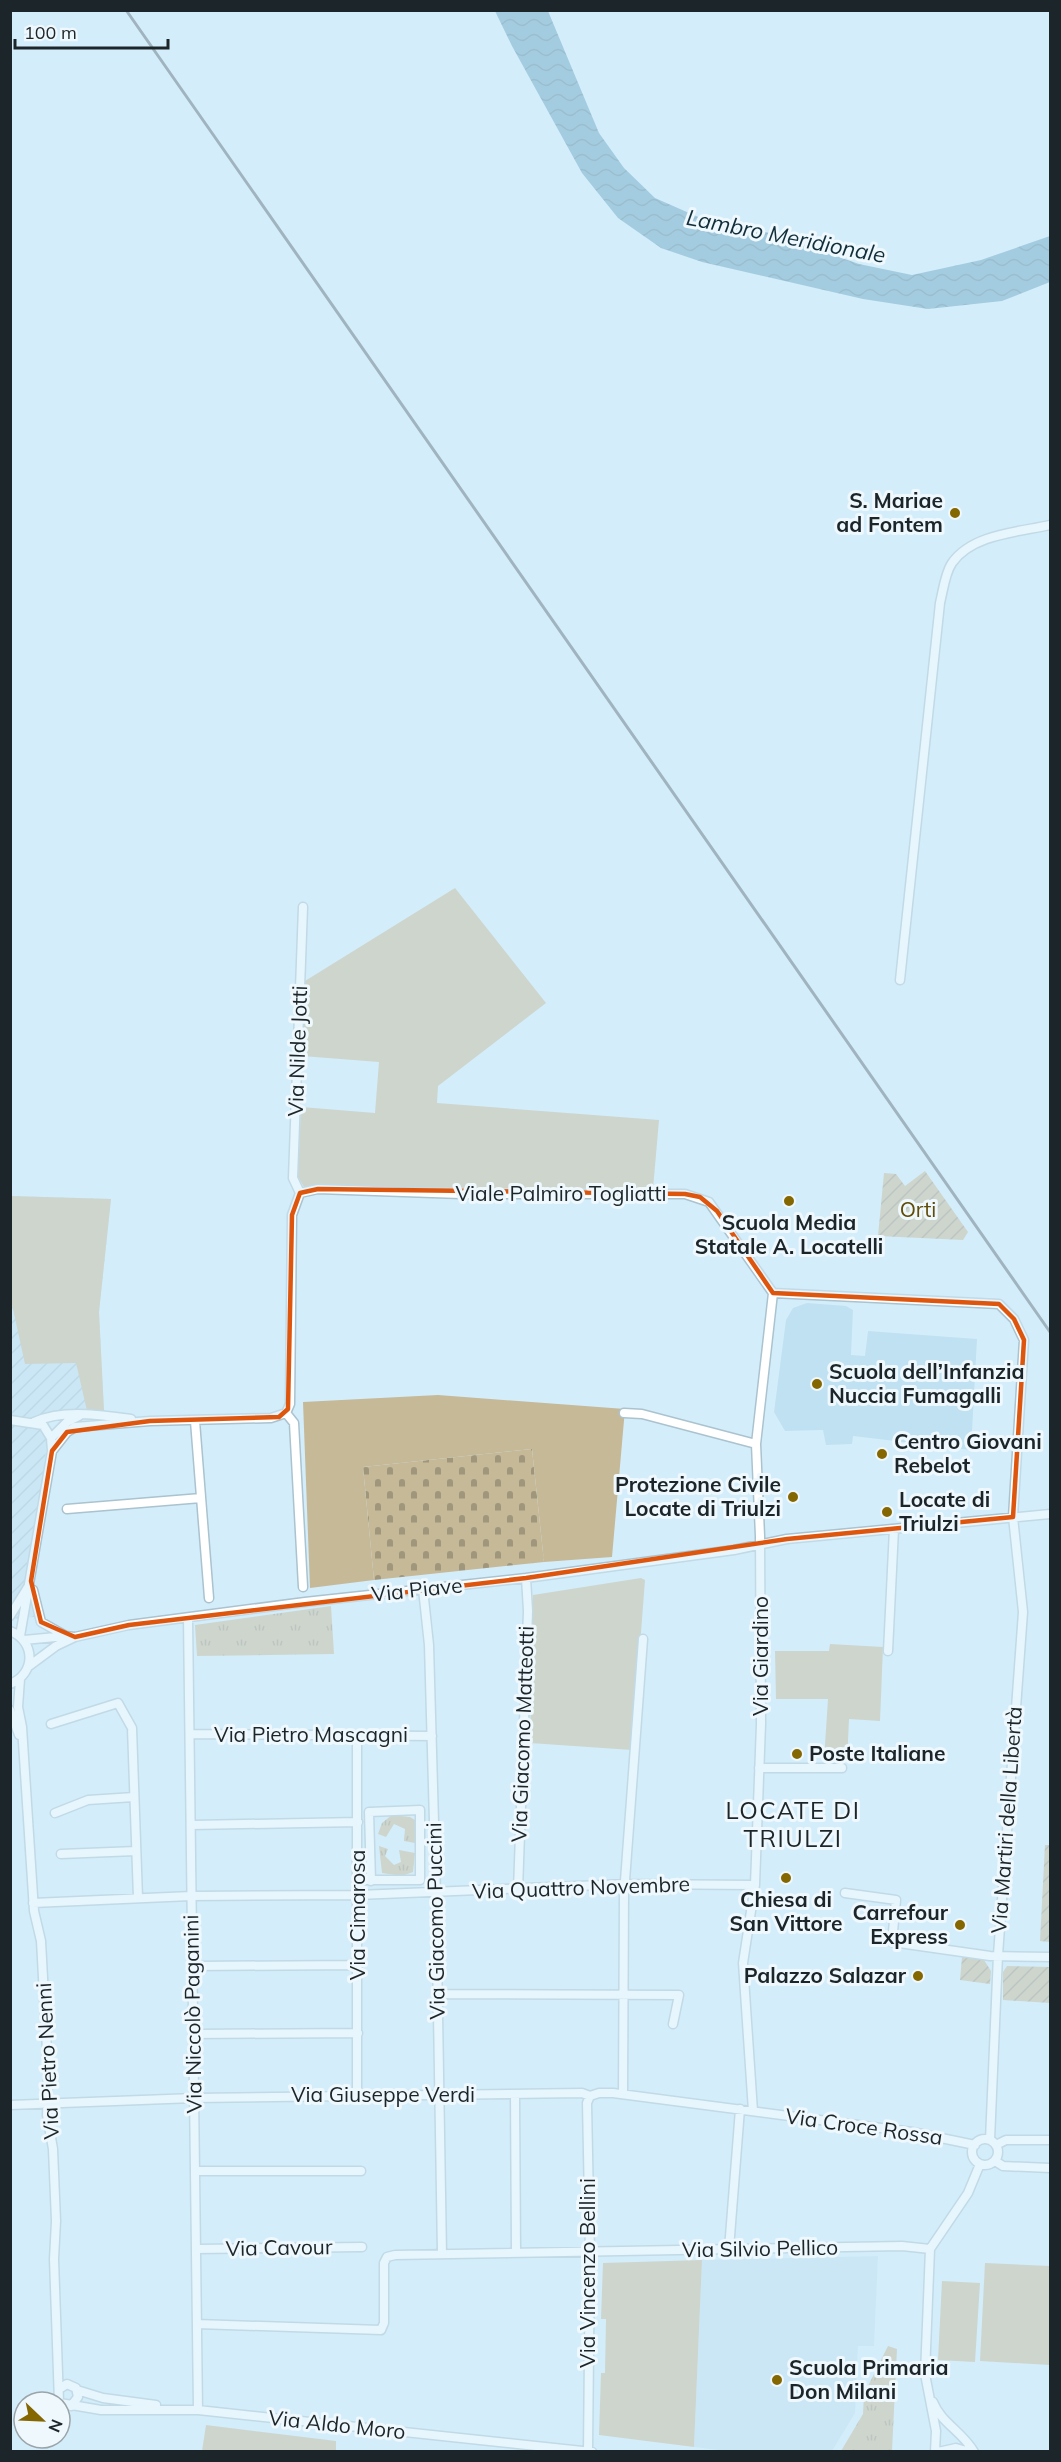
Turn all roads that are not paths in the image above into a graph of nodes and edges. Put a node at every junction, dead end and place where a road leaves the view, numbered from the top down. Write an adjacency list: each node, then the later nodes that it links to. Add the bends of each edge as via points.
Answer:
1 (1050, 525): 3 (street, via 995,537 967,548 951,564 940,603)
2 (303, 907): 4 (street, Via Nilde Jotti, via 293,1178)
3 (900, 980)
4 (300, 1193): 5 (street, Viale Palmiro Togliatti, via 318,1188 700,1197 717,1211); 6 (street, via 292,1215 290,1404)
5 (773, 1293): 14 (street, Via Giardino); 19 (street, Via Martiri della Libertà, via 999,1304 1014,1319 1024,1340)
6 (285, 1413): 11 (street, via 270,1418); 24 (street, via 294,1423)
7 (624, 1413): 14 (street, via 642,1414)
8 (81, 1414): 10 (street); 12 (street, via 49,1415); 13 (street)
9 (10, 1420): 12 (street)
10 (150, 1421): 11 (street); 15 (street, via 75,1427)
11 (195, 1421): 16 (street)
12 (34, 1422): 13 (street, via 43,1425)
13 (51, 1438): 15 (street)
14 (756, 1444): 21 (street, Via Giardino)
15 (52, 1451): 23 (street)
16 (201, 1498): 17 (street); 26 (street)
17 (67, 1509)
18 (1050, 1514): 19 (street, Via Piave)
19 (1014, 1517): 20 (street, Via Piave); 64 (street, Via Martiri della Libertà, via 1023,1612)
20 (894, 1529): 21 (street, Via Piave); 33 (street)
21 (760, 1545): 22 (street, Via Piave); 44 (street, Via Giardino)
22 (526, 1578): 25 (street, Via Piave); 57 (street, Via Giacomo Matteotti)
23 (31, 1581): 27 (street); 30 (street, via 41,1622); 31 (street)
24 (303, 1587)
25 (423, 1589): 28 (street, Via Piave); 41 (street, Via Giacomo Puccini)
26 (209, 1598)
27 (10, 1616)
28 (188, 1618): 30 (street, Via Piave); 39 (street, Via Niccolò Paganini)
29 (10, 1631): 31 (street)
30 (70, 1637): 31 (street); 34 (street, Via Piave)
31 (22, 1638): 34 (street, via 30,1653)
32 (643, 1639): 55 (street)
33 (888, 1651)
34 (29, 1666): 35 (street, Via Piave)
35 (20, 1679): 36 (street, Via Piave); 42 (street, Via Pietro Nenni, via 18,1707)
36 (10, 1684)
37 (10, 1710): 42 (street, Via Pietro Nenni)
38 (51, 1725): 45 (street, via 118,1703 132,1728)
39 (189, 1734): 40 (street, Via Pietro Mascagni); 50 (street, Via Niccolò Paganini)
40 (357, 1736): 41 (street, Via Pietro Mascagni); 46 (street, Via Cimarosa)
41 (432, 1736): 58 (street, Via Giacomo Puccini)
42 (25, 1765): 63 (street, Via Pietro Nenni)
43 (842, 1767): 44 (street)
44 (759, 1768): 56 (street, Via Giardino)
45 (134, 1797): 48 (street, via 88,1800); 51 (street)
46 (358, 1812): 47 (street); 49 (street, Via Cimarosa)
47 (369, 1812): 54 (street); 54 (street, via 420,1810 420,1880)
48 (55, 1813)
49 (358, 1822): 50 (street); 53 (street, Via Cimarosa)
50 (192, 1826): 61 (street, Via Niccolò Paganini)
51 (136, 1851): 52 (street); 62 (street)
52 (61, 1854)
53 (358, 1880): 54 (street); 60 (street, Via Cimarosa)
54 (371, 1881)
55 (625, 1885): 56 (street, Via Quattro Novembre); 57 (street, Via Quattro Novembre); 68 (street)
56 (755, 1885): 82 (street, Via Giardino, via 743,1963)
57 (518, 1890): 58 (street, Via Quattro Novembre)
58 (436, 1893): 60 (street, Via Quattro Novembre); 69 (street, Via Giacomo Puccini)
59 (845, 1893): 64 (street, via 896,1900 892,1942)
60 (358, 1895): 61 (street, Via Quattro Novembre); 66 (street, Via Cimarosa)
61 (191, 1896): 62 (street, Via Quattro Novembre); 67 (street, Via Niccolò Paganini)
62 (138, 1898): 63 (street, Via Quattro Novembre)
63 (33, 1903): 79 (street, Via Pietro Nenni, via 41,1941 48,2069)
64 (998, 1955): 65 (street); 84 (street, Via Martiri della Libertà)
65 (1050, 1957)
66 (358, 1965): 67 (street); 71 (street, Via Cimarosa)
67 (193, 1966): 72 (street, Via Niccolò Paganini)
68 (626, 1993): 69 (street); 70 (street, via 679,1995); 75 (street)
69 (438, 1994): 76 (street, Via Giacomo Puccini)
70 (673, 2024)
71 (358, 2033): 72 (street); 73 (street, Via Cimarosa)
72 (194, 2034): 78 (street, Via Niccolò Paganini)
73 (357, 2094): 76 (street, Via Giuseppe Verdi); 78 (street, Via Giuseppe Verdi)
74 (515, 2094): 76 (street, Via Giuseppe Verdi); 77 (street, Via Giuseppe Verdi); 96 (street)
75 (623, 2094): 77 (street, Via Giuseppe Verdi); 81 (street, Via Giuseppe Verdi)
76 (441, 2095): 95 (street, Via Giacomo Puccini)
77 (590, 2096): 97 (street, Via Vincenzo Bellini)
78 (194, 2098): 79 (street, Via Giuseppe Verdi); 89 (street, Via Niccolò Paganini)
79 (46, 2104): 80 (street, Via Giuseppe Verdi); 99 (street, Via Pietro Nenni, via 53,2149)
80 (10, 2105)
81 (740, 2109): 82 (street, Via Giuseppe Verdi); 93 (street)
82 (753, 2111): 85 (street, Via Croce Rossa, via 931,2135)
83 (1050, 2140): 84 (street)
84 (993, 2143): 85 (street, via 981,2140); 86 (street, via 998,2153)
85 (975, 2145): 87 (street, via 974,2158)
86 (995, 2160): 87 (street, via 988,2165); 88 (street, via 1003,2166)
87 (980, 2164): 94 (street, via 968,2193)
88 (1050, 2168)
89 (195, 2171): 90 (street); 92 (street, Via Niccolò Paganini)
90 (361, 2171)
91 (362, 2247): 92 (street, Via Cavour)
92 (196, 2249): 98 (street, Via Niccolò Paganini)
93 (729, 2249): 94 (street, Via Silvio Pellico); 97 (street, Via Silvio Pellico)
94 (930, 2249): 102 (street, via 925,2374)
95 (442, 2253): 96 (street, Via Silvio Pellico); 98 (street, via 387,2257 381,2330)
96 (516, 2253): 97 (street, Via Silvio Pellico)
97 (590, 2253): 106 (street, Via Vincenzo Bellini)
98 (197, 2324): 105 (street, Via Niccolò Paganini)
99 (59, 2358): 100 (street, Via Pietro Nenni, via 64,2378); 101 (street, Via Pietro Nenni)
100 (75, 2388): 101 (street, via 65,2385); 103 (street, via 78,2400); 105 (street, Via Aldo Moro, via 103,2398)
101 (59, 2389)
102 (929, 2394): 107 (street); 108 (street, via 936,2410 964,2437)
103 (72, 2404)
104 (72, 2406): 105 (street, Via Aldo Moro)
105 (194, 2410): 106 (street, Via Aldo Moro)
106 (590, 2451)
107 (937, 2451): 108 (street)
108 (972, 2451)

